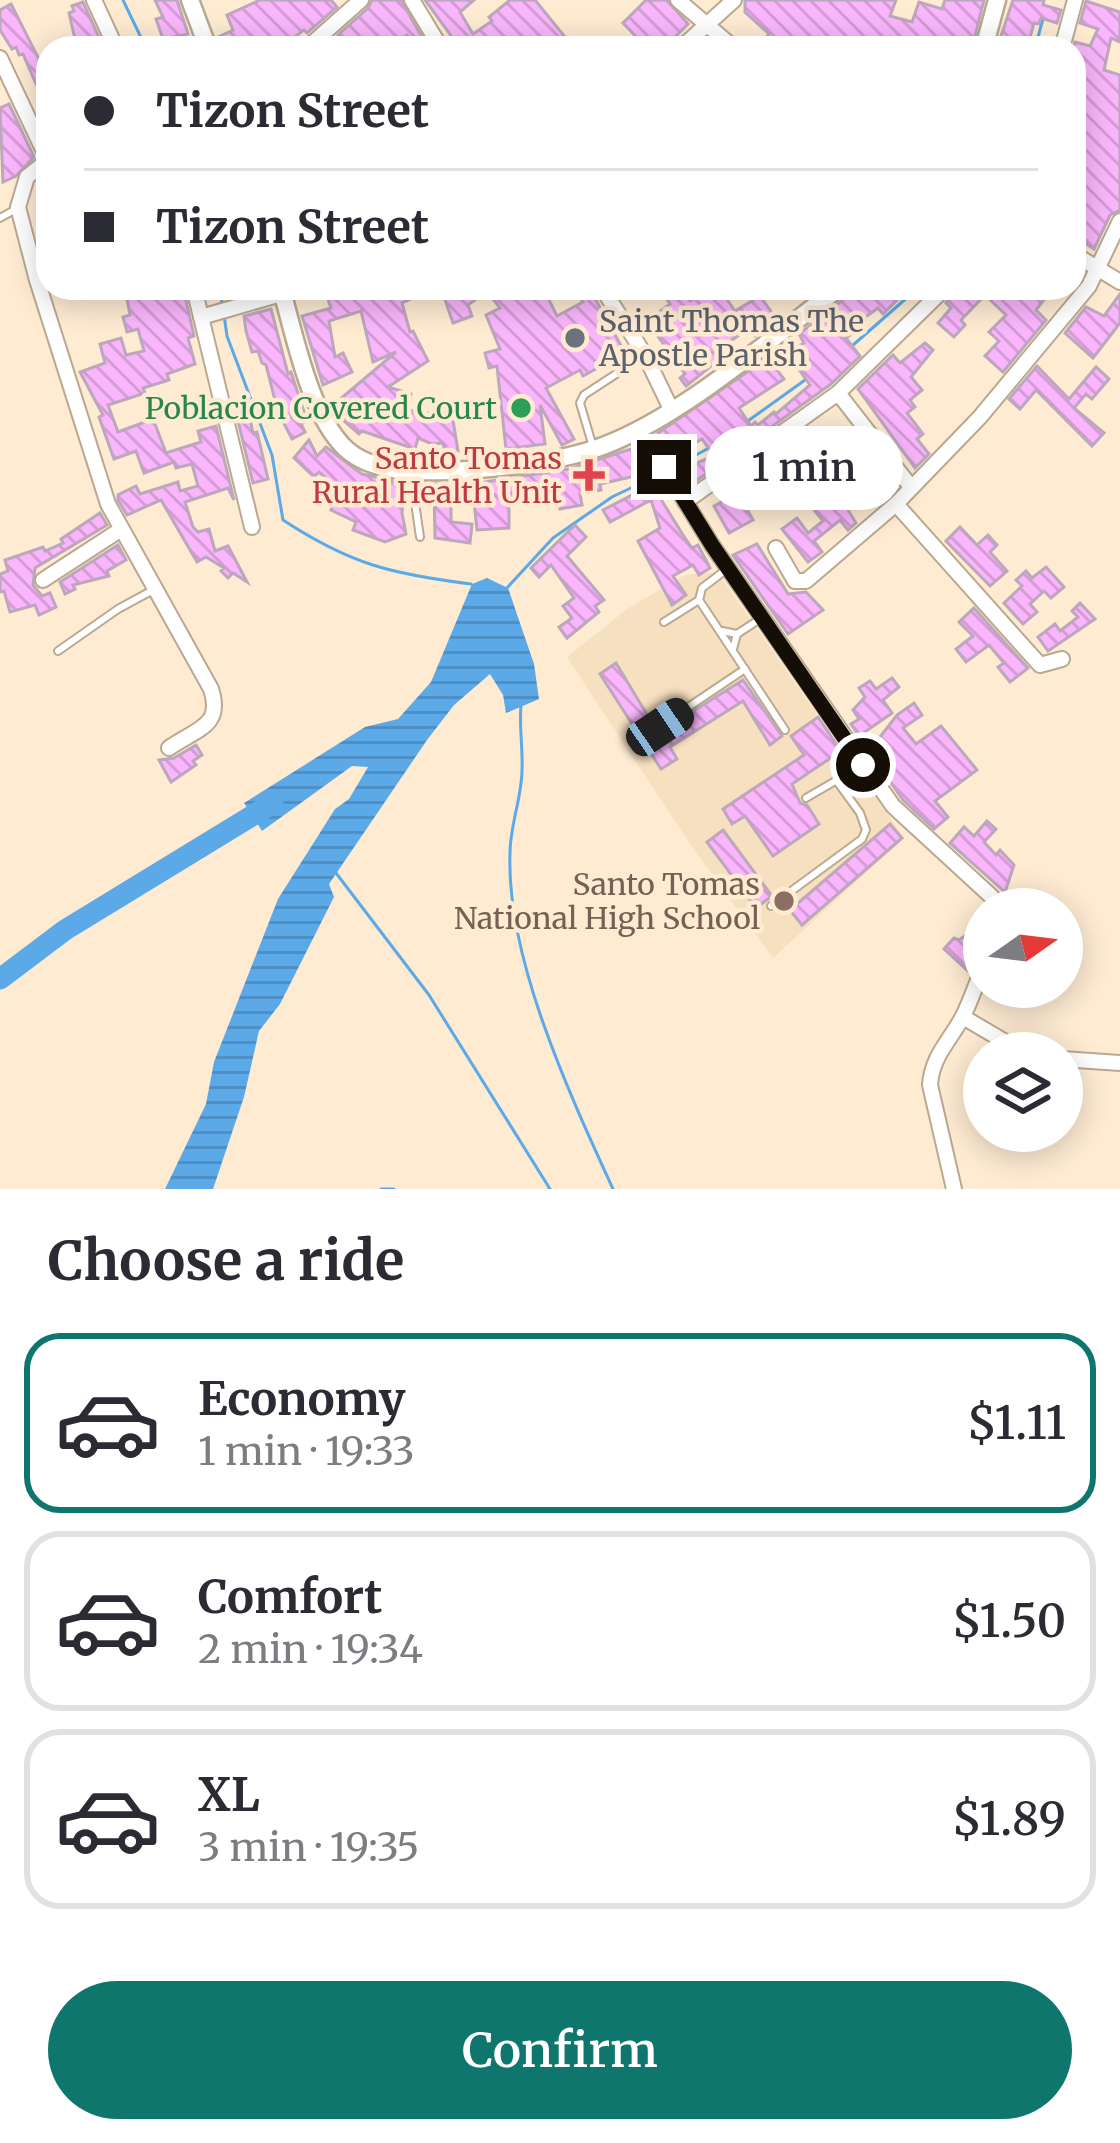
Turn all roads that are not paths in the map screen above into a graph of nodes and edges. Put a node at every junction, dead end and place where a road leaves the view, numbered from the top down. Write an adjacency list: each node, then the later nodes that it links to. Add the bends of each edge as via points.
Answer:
1 (94, 0): 10 (street)
2 (190, 0): 11 (street)
3 (361, 0): 12 (street)
4 (412, 0): 13 (street)
5 (677, 0): 9 (street)
6 (734, 0): 9 (street)
7 (997, 0): 16 (street)
8 (1075, 0): 17 (street)
9 (707, 24): 14 (street); 15 (street)
10 (110, 36)
11 (204, 36)
12 (321, 36)
13 (434, 36)
14 (694, 36)
15 (720, 36)
16 (987, 36)
17 (1065, 36)
18 (0, 58): 19 (street)
19 (36, 134)
20 (36, 170): 21 (street)
21 (18, 207): 22 (lane); 25 (street)
22 (0, 218)
23 (1120, 221): 26 (street)
24 (1086, 261): 26 (street)
25 (36, 268)
26 (1099, 268): 27 (street); 28 (street)
27 (1120, 282)
28 (1086, 288)
29 (45, 300): 48 (street)
30 (201, 300): 37 (street)
31 (255, 300): 37 (street)
32 (284, 300): 43 (street, via 336,437 350,453)
33 (610, 300): 38 (street)
34 (823, 300): 40 (street)
35 (933, 300): 39 (street)
36 (1078, 300): 44 (street)
37 (209, 315): 47 (street)
38 (645, 355): 40 (street); 42 (lane, via 584,395)
39 (838, 393): 44 (street); 45 (street)
40 (672, 410): 41 (street)
41 (635, 431): 42 (street); 45 (street)
42 (593, 449): 43 (street)
43 (411, 472): 49 (lane)
44 (911, 487): 46 (street)
45 (685, 502): 51 (street)
46 (896, 504): 50 (street, via 806,581 796,581); 61 (street, via 1040,665)
47 (252, 527)
48 (120, 530): 52 (street); 53 (street)
49 (420, 537)
50 (776, 548)
51 (730, 567): 54 (lane, via 702,587); 55 (street)
52 (43, 580)
53 (153, 590): 60 (lane); 65 (street, via 217,708)
54 (699, 600): 56 (lane); 57 (lane)
55 (763, 617): 58 (lane); 66 (street)
56 (664, 622)
57 (722, 631): 58 (lane); 59 (lane)
58 (737, 634): 59 (lane)
59 (732, 650): 62 (lane)
60 (58, 651)
61 (1062, 658)
62 (746, 670): 63 (lane); 64 (lane)
63 (660, 727)
64 (785, 730)
65 (170, 748)
66 (863, 765): 67 (lane); 69 (street, via 915,830)
67 (836, 780): 68 (lane); 70 (lane, via 860,812 862,838)
68 (806, 798)
69 (982, 888)
70 (771, 907)
71 (967, 1008): 72 (street)
72 (964, 1017): 73 (street); 76 (street, via 930,1073)
73 (989, 1032)
74 (1083, 1060): 75 (street)
75 (1120, 1063)
76 (954, 1189)

